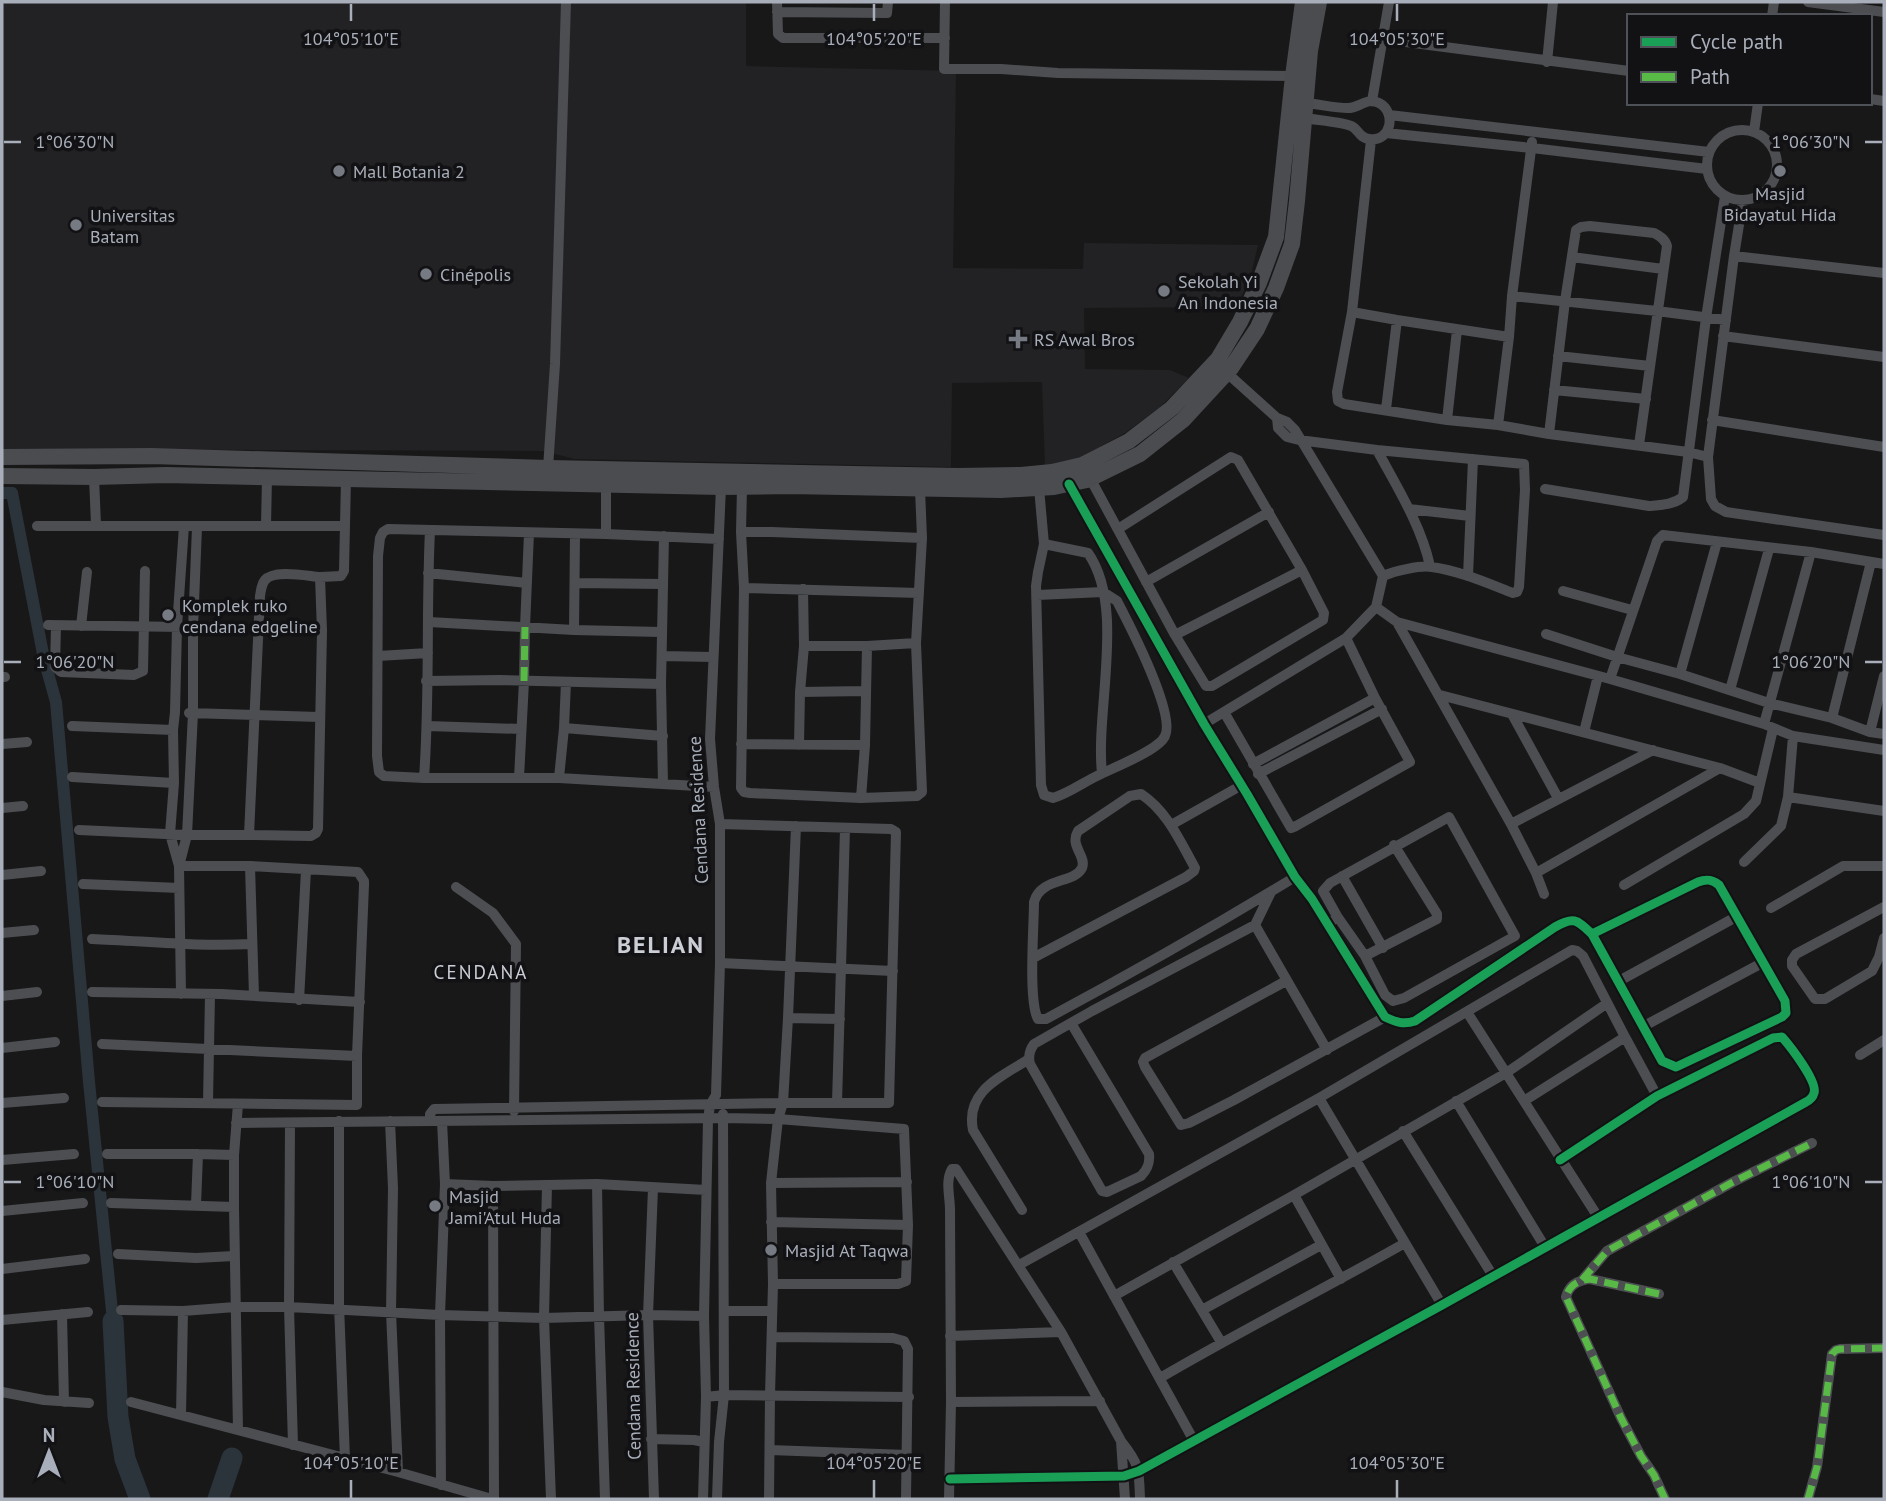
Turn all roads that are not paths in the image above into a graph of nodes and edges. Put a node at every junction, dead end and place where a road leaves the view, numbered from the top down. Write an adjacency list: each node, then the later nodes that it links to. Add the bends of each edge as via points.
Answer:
1 (566, 2): 65 (street)
2 (888, 2): 9 (street, via 887,13)
3 (945, 2): 11 (street)
4 (1303, 2): 15 (main road)
5 (1319, 2): 18 (main road)
6 (1388, 2): 12 (street)
7 (1553, 2): 13 (street)
8 (1808, 2): 10 (street)
9 (777, 7): 11 (street, via 778,34 783,38)
10 (1884, 12)
11 (944, 38): 15 (street, via 944,69)
12 (1383, 39): 13 (street); 16 (street)
13 (1547, 62): 14 (street)
14 (1627, 71)
15 (1293, 76): 28 (main road)
16 (1372, 101): 18 (street, via 1349,108); 19 (street)
17 (1758, 105): 21 (street)
18 (1305, 110): 23 (street, via 1349,125); 30 (main road)
19 (1389, 115): 20 (street); 22 (street)
20 (1534, 132): 24 (street); 25 (street)
21 (1754, 132): 25 (street, via 1723,136); 29 (street, via 1775,153 1776,173 1766,191)
22 (1386, 133): 23 (street); 24 (street)
23 (1371, 140): 38 (street)
24 (1532, 148): 26 (street); 35 (street)
25 (1709, 152): 26 (street)
26 (1707, 169): 27 (street, via 1714,187)
27 (1725, 197): 29 (street); 39 (street)
28 (1281, 200): 30 (main road); 72 (main road, via 1276,237 1259,283 1218,359 1172,408 1129,441 1082,466 1052,472)
29 (1743, 200): 31 (street)
30 (1297, 201): 48 (main road, via 1292,244 1276,288 1257,329)
31 (1734, 256): 34 (street); 41 (street)
32 (1572, 257): 33 (street); 33 (street, via 1576,230 1581,227 1654,233 1667,246); 36 (street)
33 (1663, 269): 37 (street)
34 (1884, 273)
35 (1512, 296): 36 (street); 44 (street)
36 (1565, 301): 37 (street); 45 (street)
37 (1657, 311): 39 (street); 47 (street)
38 (1352, 312): 40 (street); 51 (street, via 1338,401)
39 (1706, 318): 41 (street); 60 (street)
40 (1397, 320): 42 (street); 51 (street)
41 (1726, 320): 43 (street)
42 (1457, 330): 44 (street); 52 (street)
43 (1723, 336): 46 (street); 53 (street)
44 (1509, 337): 54 (street)
45 (1558, 356): 47 (street); 49 (street)
46 (1884, 357)
47 (1650, 366): 50 (street)
48 (1227, 373): 56 (street, via 1287,422); 70 (main road, via 1183,420 1140,454)
49 (1554, 390): 50 (street); 55 (street)
50 (1646, 399): 57 (street)
51 (1385, 409): 52 (street)
52 (1447, 420): 54 (street)
53 (1712, 420): 58 (street); 63 (street)
54 (1498, 425): 55 (street)
55 (1549, 434): 57 (street)
56 (1299, 440): 59 (street); 110 (street)
57 (1639, 445): 60 (street)
58 (1884, 447)
59 (1377, 450): 64 (street); 80 (street)
60 (1688, 452): 63 (street); 79 (street, via 1683,497 1677,502 1649,506)
61 (2, 457): 62 (main road)
62 (32, 457): 65 (main road, via 150,456); 66 (main road)
63 (1709, 457): 95 (street, via 1711,499 1726,512)
64 (1473, 459): 82 (street); 111 (street, via 1523,463 1525,490 1518,590 1513,593)
65 (548, 468): 72 (main road)
66 (32, 475): 67 (main road); 68 (main road)
67 (2, 476)
68 (93, 477): 69 (main road); 83 (street)
69 (267, 477): 71 (main road); 86 (street)
70 (1090, 478): 74 (main road); 89 (street)
71 (346, 479): 73 (main road); 87 (street)
72 (790, 479): 76 (main road); 78 (main road)
73 (606, 484): 75 (main road); 94 (street)
74 (1069, 484): 77 (main road); 167 (street)
75 (721, 487): 76 (main road); 98 (street, Cendana Residence)
76 (742, 487): 91 (street)
77 (1039, 488): 78 (main road); 100 (street)
78 (920, 489): 97 (street)
79 (1545, 489)
80 (1409, 509): 82 (street); 105 (street)
81 (1269, 512): 89 (street, via 1238,460 1231,457); 106 (street); 113 (street)
82 (1470, 516): 111 (street)
83 (96, 525): 84 (street); 85 (street)
84 (37, 526)
85 (184, 526): 88 (street); 129 (street)
86 (266, 526): 87 (street); 88 (street)
87 (345, 526): 112 (street, via 344,571 341,576)
88 (197, 527): 131 (street)
89 (1118, 529): 113 (street)
90 (430, 530): 92 (street); 109 (street); 141 (street, via 388,529 380,538)
91 (741, 532): 97 (street); 117 (street)
92 (528, 533): 93 (street); 114 (street)
93 (575, 534): 94 (street); 115 (street)
94 (606, 534): 96 (street)
95 (1884, 535)
96 (664, 536): 98 (street); 116 (street)
97 (922, 538): 121 (street)
98 (719, 539): 143 (street, Cendana Residence)
99 (1717, 542): 101 (street); 124 (street, via 1660,537); 145 (street)
100 (1044, 544): 120 (street, via 1088,553); 122 (street)
101 (1769, 549): 102 (street); 153 (street)
102 (1811, 552): 103 (street); 158 (street)
103 (1871, 562): 104 (street); 166 (street)
104 (1884, 564)
105 (1430, 566): 110 (street); 111 (street)
106 (1301, 570): 135 (street); 135 (street, via 1324,613 1322,621 1212,686 1206,686)
107 (145, 571): 128 (street)
108 (87, 572): 127 (street)
109 (428, 573): 114 (street); 125 (street)
110 (1383, 576): 123 (street)
111 (1468, 576)
112 (320, 577): 164 (street, via 281,574 262,583); 165 (street)
113 (1146, 582): 135 (street)
114 (527, 583): 130 (street)
115 (575, 583): 116 (street); 132 (street)
116 (663, 584): 133 (street)
117 (744, 588): 118 (street); 181 (street)
118 (803, 589): 121 (street); 138 (street)
119 (1563, 591): 124 (street)
120 (1103, 592): 122 (street); 188 (street); 188 (street, via 1117,601 1127,621 1158,690 1167,734 1137,757)
121 (919, 593): 137 (street)
122 (1037, 596): 188 (street, via 1043,793 1057,797)
123 (1376, 607): 126 (street); 136 (street)
124 (1632, 610): 144 (street)
125 (429, 621): 130 (street); 140 (street)
126 (1397, 622): 146 (street); 156 (street)
127 (82, 626): 128 (street); 128 (street, via 52,625 58,671 134,675 143,671)
128 (144, 627): 129 (street)
129 (177, 627): 131 (street); 160 (street)
130 (525, 627): 132 (street); 150 (street)
131 (193, 628): 162 (street)
132 (574, 630): 133 (street)
133 (662, 632): 142 (street)
134 (1546, 634): 144 (street)
135 (1175, 635)
136 (1346, 638): 157 (street); 161 (street)
137 (915, 643): 139 (street); 200 (street, via 922,792)
138 (804, 646): 139 (street); 155 (street)
139 (867, 646): 154 (street)
140 (428, 653): 141 (street); 149 (street)
141 (378, 656): 190 (street, via 379,772)
142 (662, 656): 143 (street); 152 (street)
143 (713, 657): 197 (street, Cendana Residence, via 710,739)
144 (1617, 657): 145 (street); 148 (street)
145 (1680, 674): 153 (street)
146 (1598, 676): 148 (street); 174 (street)
147 (1884, 676): 175 (street)
148 (1610, 679): 170 (street)
149 (426, 681): 150 (street); 169 (street)
150 (524, 681): 151 (street); 172 (street)
151 (566, 682): 152 (street); 171 (street)
152 (661, 684): 177 (street)
153 (1730, 690): 158 (street)
154 (866, 691): 155 (street); 183 (street)
155 (800, 692): 182 (street)
156 (1440, 695): 163 (street); 205 (street)
157 (1375, 698): 159 (street); 187 (street)
158 (1769, 702): 166 (street); 170 (street)
159 (1382, 709): 187 (street); 187 (street, via 1410,762 1293,828)
160 (175, 712): 162 (street); 173 (street)
161 (1224, 712): 167 (street); 187 (street)
162 (193, 713): 164 (street); 211 (street)
163 (1513, 714): 174 (street); 199 (street)
164 (253, 715): 165 (street); 212 (street)
165 (320, 717): 212 (street, via 316,832 300,837)
166 (1832, 718): 175 (street)
167 (1204, 724): 196 (street)
168 (72, 726): 173 (street)
169 (428, 726): 172 (street); 190 (street)
170 (1769, 726): 178 (street); 194 (street)
171 (565, 728): 177 (street); 192 (street)
172 (521, 729): 191 (street)
173 (173, 730): 193 (street)
174 (1584, 732): 184 (street)
175 (1870, 732): 176 (street)
176 (1884, 734)
177 (663, 736): 195 (street)
178 (1793, 736): 185 (street); 198 (street)
179 (27, 742): 180 (street)
180 (2, 744)
181 (741, 744): 182 (street); 200 (street, via 740,786 744,792)
182 (799, 745): 183 (street)
183 (865, 745): 200 (street)
184 (1653, 750): 186 (street); 199 (street)
185 (1884, 750)
186 (1720, 768): 194 (street); 220 (street)
187 (1256, 769)
188 (1102, 773)
189 (72, 777): 193 (street)
190 (424, 778): 191 (street)
191 (519, 778): 192 (street)
192 (559, 778): 195 (street)
193 (174, 783): 210 (street)
194 (1760, 783): 225 (street, via 1756,801 1744,814)
195 (663, 784): 197 (street)
196 (1242, 785): 206 (street); 223 (street)
197 (714, 786): 204 (street, Cendana Residence)
198 (1788, 797): 203 (street); 214 (street, via 1781,826)
199 (1558, 798): 205 (street)
200 (860, 799)
201 (23, 806): 202 (street)
202 (2, 808)
203 (1884, 810)
204 (720, 824): 207 (street); 246 (street, Cendana Residence)
205 (1511, 824): 220 (street)
206 (1171, 825): 245 (street, via 1194,871); 245 (street, via 1141,794 1130,796 1081,827 1075,841 1082,868 1036,894)
207 (796, 826): 208 (street); 248 (street)
208 (845, 829): 249 (street); 250 (street, via 891,829 897,834)
209 (79, 830): 210 (street)
210 (170, 834): 211 (street); 215 (street)
211 (187, 835): 212 (street); 215 (street)
212 (249, 835)
213 (1394, 845): 222 (street); 243 (street, via 1437,917); 244 (street, via 1449,817 1515,936 1399,1001 1385,995)
214 (1744, 862)
215 (179, 866): 216 (street); 227 (street)
216 (250, 866): 218 (street); 242 (street)
217 (1884, 866): 231 (street, via 1843,866)
218 (306, 870): 259 (street); 260 (street, via 358,872 364,881)
219 (41, 871): 221 (street)
220 (1536, 873): 229 (street)
221 (2, 875)
222 (1342, 876): 232 (street, via 1323,891); 243 (street)
223 (1295, 877): 228 (street); 235 (street)
224 (83, 884): 227 (street)
225 (1624, 885)
226 (456, 887): 291 (street, via 493,913 516,944)
227 (179, 888): 241 (street)
228 (1271, 892): 234 (street); 245 (street, via 1046,1019 1038,1019 1033,1006)
229 (1544, 894)
230 (1884, 907): 239 (street, via 1796,954 1792,967 1815,999 1825,999 1872,971)
231 (1771, 908)
232 (1337, 916): 235 (street); 244 (street)
233 (1736, 917): 238 (street, via 1719,885 1704,880); 247 (street); 252 (street)
234 (1255, 925): 251 (street); 266 (street)
235 (1328, 925): 263 (street)
236 (34, 930): 237 (street)
237 (2, 933)
238 (1592, 934): 252 (street); 263 (street, via 1579,922 1562,923 1415,1021 1399,1024)
239 (1884, 938)
240 (92, 939): 241 (street)
241 (180, 944): 242 (street); 255 (street)
242 (251, 944): 258 (street)
243 (1384, 948): 244 (street)
244 (1365, 956)
245 (1033, 958)
246 (720, 963): 248 (street); 285 (street, Cendana Residence)
247 (1762, 963): 267 (street); 267 (street, via 1786,1004 1782,1017 1676,1067 1662,1061)
248 (790, 966): 249 (street); 264 (street)
249 (840, 968): 250 (street); 265 (street)
250 (892, 971): 288 (street, via 889,1103)
251 (1286, 981): 274 (street); 274 (street, via 1145,1058 1145,1067 1181,1125)
252 (1619, 981): 267 (street)
253 (37, 992): 257 (street)
254 (92, 992): 255 (street)
255 (181, 994): 256 (street)
256 (210, 994): 258 (street); 273 (street)
257 (2, 996)
258 (254, 996): 259 (street)
259 (299, 1000): 260 (street)
260 (360, 1002): 276 (street)
261 (1606, 1004): 262 (street, via 1583,956 1572,950); 268 (street); 278 (street)
262 (1467, 1012): 278 (street); 281 (street)
263 (1385, 1017): 274 (street)
264 (788, 1018): 265 (street); 286 (street)
265 (840, 1019): 288 (street)
266 (1071, 1023): 277 (street, via 1034,1044); 277 (street, via 1149,1154 1148,1167 1141,1176 1102,1191)
267 (1644, 1026)
268 (1625, 1037): 279 (street); 283 (street)
269 (1884, 1040): 275 (street)
270 (55, 1042): 272 (street)
271 (102, 1044): 273 (street)
272 (2, 1048)
273 (209, 1048): 276 (street); 287 (street)
274 (1327, 1050)
275 (1860, 1055)
276 (357, 1056): 290 (street, via 357,1105)
277 (1029, 1059): 324 (street, via 989,1085 976,1099 971,1117 973,1130)
278 (1506, 1073): 282 (street); 283 (street)
279 (1657, 1096): 310 (street); 326 (street, via 1782,1037 1815,1092 1806,1102)
280 (64, 1098): 289 (street)
281 (1319, 1098): 308 (street); 329 (street)
282 (1456, 1101): 302 (street); 332 (street)
283 (1524, 1101): 310 (street)
284 (102, 1102): 287 (street)
285 (716, 1102): 286 (street); 291 (street); 292 (street); 294 (street, Cendana Residence)
286 (783, 1102): 288 (street); 293 (street)
287 (208, 1103): 290 (street)
288 (837, 1103)
289 (2, 1104)
290 (238, 1104): 300 (street)
291 (514, 1107): 297 (street, via 434,1110); 299 (street)
292 (723, 1118): 293 (street); 294 (street); 352 (street)
293 (778, 1119): 311 (street, via 904,1129); 312 (street)
294 (708, 1120): 299 (street); 318 (street, Cendana Residence)
295 (339, 1121): 296 (street); 301 (street); 348 (street)
296 (390, 1121): 297 (street); 355 (street)
297 (430, 1121): 298 (street)
298 (442, 1121): 299 (street); 313 (street)
299 (514, 1121)
300 (236, 1123): 301 (street); 307 (street)
301 (290, 1124): 347 (street)
302 (1404, 1131): 308 (street); 339 (street)
303 (1812, 1143): 341 (street, via 1607,1251)
304 (74, 1154): 309 (street)
305 (107, 1154): 306 (street)
306 (198, 1154): 307 (street); 322 (street)
307 (234, 1156): 323 (street)
308 (1355, 1159): 319 (street); 330 (street)
309 (2, 1160)
310 (1560, 1160): 326 (street)
311 (907, 1182): 312 (street); 328 (street)
312 (771, 1183): 327 (street)
313 (444, 1184): 316 (street); 357 (street)
314 (597, 1184): 315 (street); 317 (street); 359 (street)
315 (547, 1185): 316 (street); 362 (street)
316 (493, 1186): 361 (street)
317 (653, 1188): 318 (street); 358 (street, Cendana Residence)
318 (706, 1190): 360 (street, Cendana Residence)
319 (1294, 1195): 331 (street); 336 (street)
320 (83, 1203): 325 (street)
321 (111, 1203): 322 (street)
322 (196, 1205): 323 (street)
323 (234, 1207): 334 (street)
324 (1022, 1210)
325 (2, 1211)
326 (1598, 1217): 332 (street)
327 (771, 1222): 328 (street); 342 (street)
328 (908, 1225): 342 (street, via 904,1283)
329 (1079, 1232): 337 (street); 344 (street)
330 (1405, 1243): 340 (street); 345 (street)
331 (1321, 1245): 340 (street); 350 (street)
332 (1545, 1247): 339 (street)
333 (118, 1254): 334 (street)
334 (234, 1256): 346 (street)
335 (85, 1259): 338 (street)
336 (1173, 1262): 344 (street); 350 (street)
337 (1019, 1265): 364 (street); 365 (street, via 952,1169 948,1183)
338 (2, 1269)
339 (1493, 1276): 345 (street)
340 (1341, 1279): 367 (street)
341 (1582, 1280): 343 (street); 406 (street, via 1567,1291 1567,1301 1621,1419)
342 (773, 1284): 353 (street)
343 (1659, 1294)
344 (1114, 1296): 369 (street)
345 (1442, 1306): 384 (street)
346 (235, 1307): 347 (street); 351 (street); 381 (street)
347 (289, 1307): 348 (street); 386 (street)
348 (340, 1309): 355 (street); 389 (street)
349 (121, 1310): 351 (street)
350 (1202, 1310): 367 (street)
351 (183, 1311): 380 (street)
352 (724, 1311): 353 (street); 371 (street)
353 (772, 1311): 366 (street)
354 (88, 1312): 356 (street)
355 (391, 1312): 357 (street); 391 (street)
356 (62, 1314): 363 (street); 376 (street)
357 (440, 1315): 361 (street); 394 (street)
358 (648, 1315): 359 (street); 360 (street); 382 (street, Cendana Residence)
359 (599, 1316): 362 (street); 397 (street)
360 (704, 1316): 373 (street, Cendana Residence)
361 (492, 1317): 362 (street); 395 (street)
362 (544, 1318): 396 (street)
363 (2, 1320)
364 (1061, 1332): 365 (street); 375 (street)
365 (950, 1336): 378 (street)
366 (772, 1338): 372 (street); 374 (street, via 900,1339 908,1349)
367 (1221, 1342): 369 (street)
368 (1884, 1348): 407 (street, via 1840,1349 1832,1354 1817,1467)
369 (1160, 1378): 384 (street)
370 (2, 1392): 376 (street)
371 (724, 1395): 372 (street); 373 (street); 400 (street)
372 (770, 1395): 374 (street); 387 (street)
373 (706, 1397): 385 (street, Cendana Residence)
374 (909, 1397): 388 (street)
375 (1100, 1401): 378 (street); 383 (street)
376 (64, 1402): 379 (street)
377 (131, 1402): 380 (street)
378 (951, 1402): 393 (street)
379 (89, 1403)
380 (181, 1415): 381 (street)
381 (238, 1430): 386 (street)
382 (651, 1438): 385 (street); 398 (street, Cendana Residence)
383 (1121, 1441): 390 (street); 392 (street)
384 (1194, 1441): 390 (street)
385 (704, 1442): 399 (street, Cendana Residence)
386 (293, 1445): 389 (street)
387 (770, 1450): 388 (street); 401 (street)
388 (907, 1455): 402 (street)
389 (345, 1458): 391 (street)
390 (1139, 1471): 392 (street); 405 (street)
391 (398, 1472): 394 (street)
392 (1124, 1476): 393 (street); 404 (street)
393 (950, 1479): 403 (street)
394 (441, 1485): 395 (street)
395 (493, 1499)
396 (551, 1499)
397 (606, 1499)
398 (654, 1499)
399 (703, 1499)
400 (717, 1499)
401 (769, 1499)
402 (906, 1499)
403 (949, 1499)
404 (1125, 1499)
405 (1140, 1499)
406 (1665, 1499)
407 (1808, 1499)

